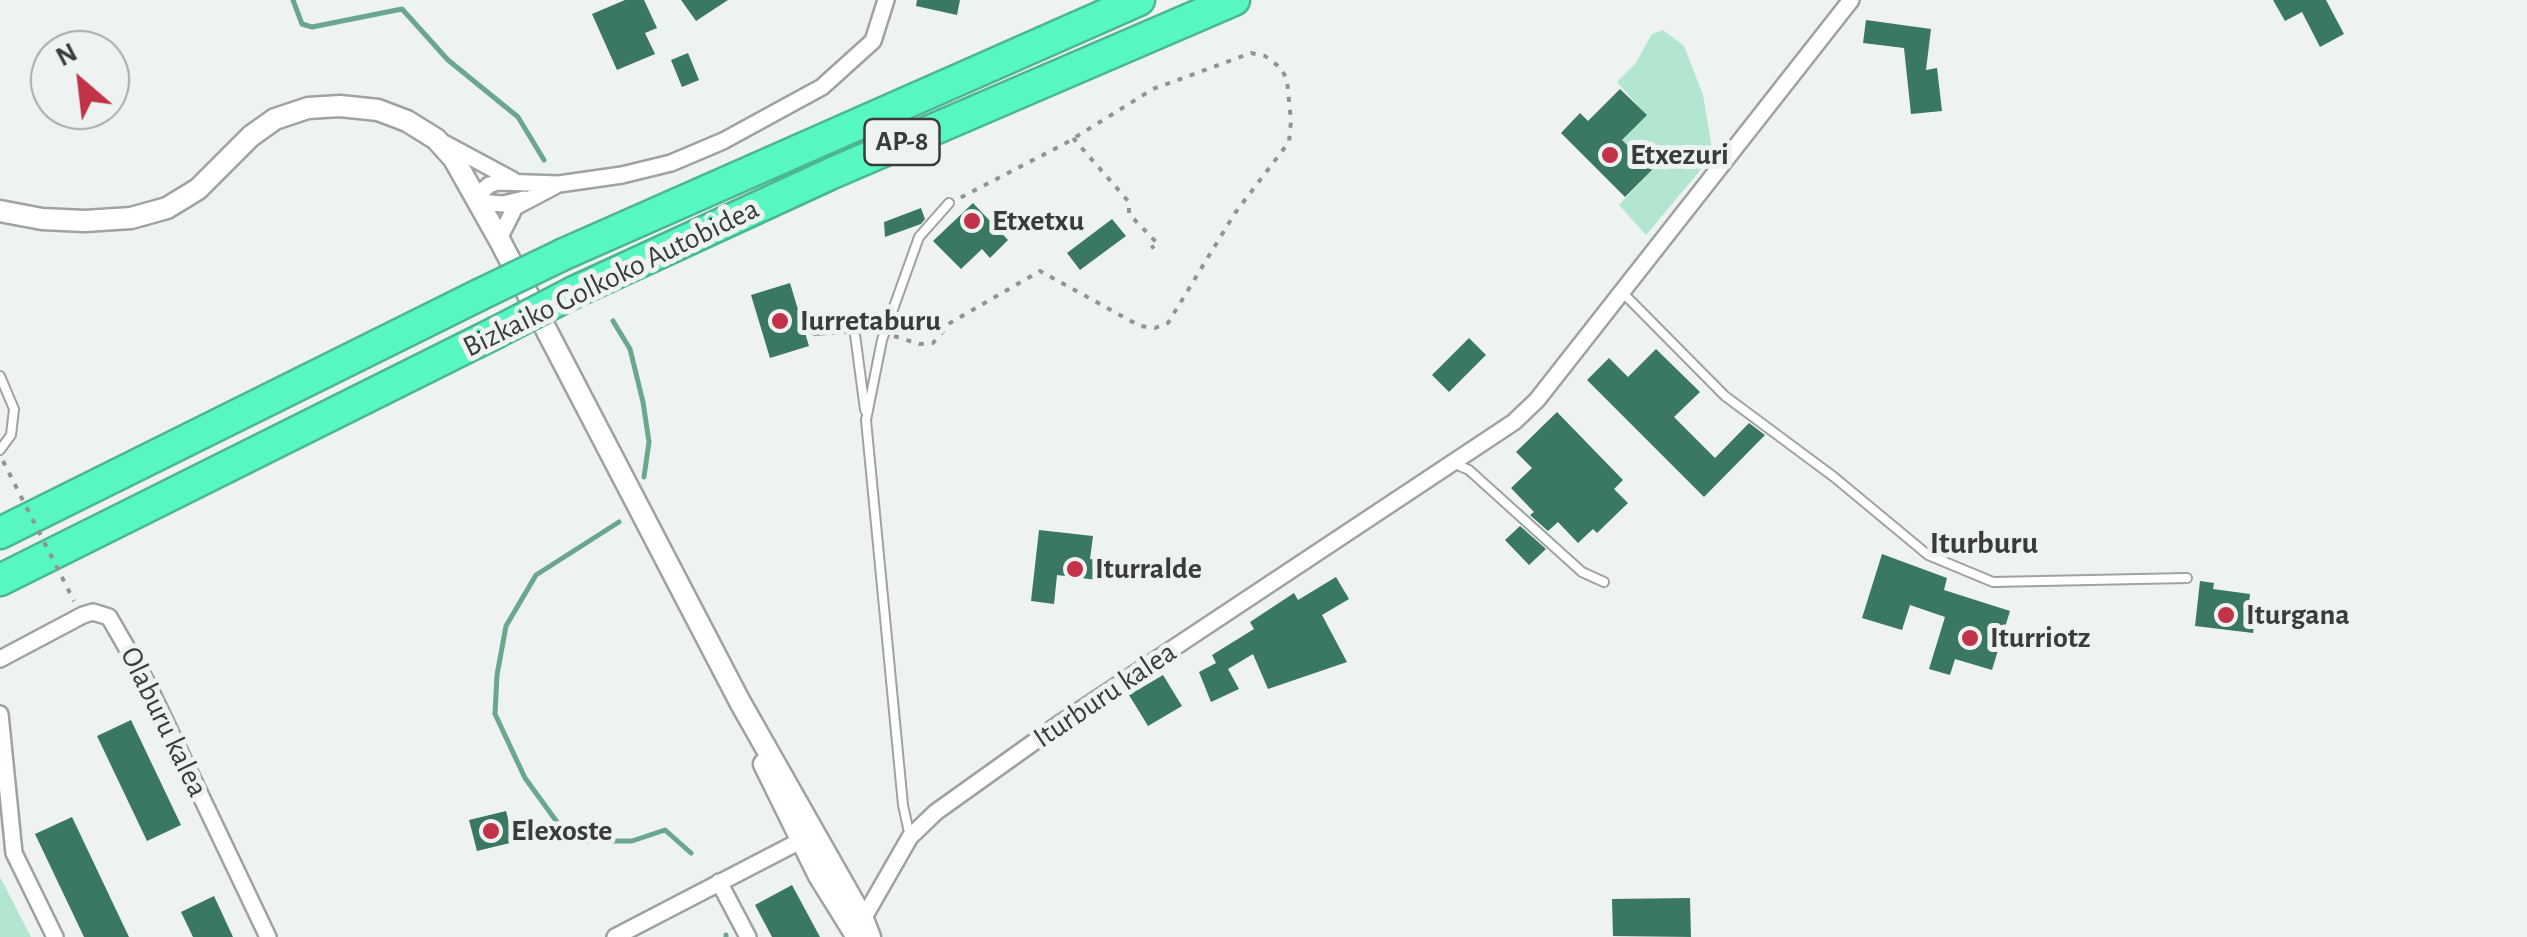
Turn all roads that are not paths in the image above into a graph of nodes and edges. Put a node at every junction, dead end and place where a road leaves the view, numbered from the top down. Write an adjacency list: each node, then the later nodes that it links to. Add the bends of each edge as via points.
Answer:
1 (886, 0): 7 (street, via 873,41 822,87 671,164)
2 (1138, 0): 19 (highway, Bizkaiko Golkoko Autobidea / AP-8, bridge, via 564,254)
3 (1234, 0): 21 (highway, Bizkaiko Golkoko Autobidea / AP-8, bridge, via 574,292)
4 (1850, 0): 13 (street, Iturburu kalea)
5 (436, 139): 6 (street); 9 (street); 11 (street, via 378,110 308,108 263,127 198,189 167,208 85,221)
6 (517, 181): 7 (street); 9 (street, via 489,185)
7 (559, 184): 8 (street)
8 (529, 197): 9 (street, via 503,204); 12 (street, via 514,208)
9 (477, 199): 12 (street)
10 (949, 203): 16 (lane, via 919,237 884,333)
11 (0, 211)
12 (499, 239): 24 (street)
13 (1622, 293): 18 (street, Iturburu kalea, via 1537,400); 20 (lane, via 1726,396 1928,555 1993,582)
14 (815, 330): 16 (lane, via 854,328)
15 (0, 376): 17 (lane, via 14,409 11,435)
16 (866, 420): 27 (lane)
17 (0, 450)
18 (1453, 462): 22 (lane, via 1582,572); 27 (street, Iturburu kalea, via 1062,722)
19 (0, 534)
20 (2186, 578)
21 (0, 580)
22 (1604, 582)
23 (0, 659): 33 (street, Olaburu kalea, via 83,614 109,617)
24 (740, 702): 26 (street); 28 (street)
25 (0, 714): 32 (street, via 14,853)
26 (770, 752): 28 (street); 30 (street)
27 (910, 837): 31 (street, Iturburu kalea)
28 (800, 841): 29 (street); 30 (street); 31 (street)
29 (719, 882): 34 (street); 35 (street)
30 (849, 894): 31 (street)
31 (864, 932)
32 (54, 937)
33 (268, 937)
34 (615, 937)
35 (748, 937)

